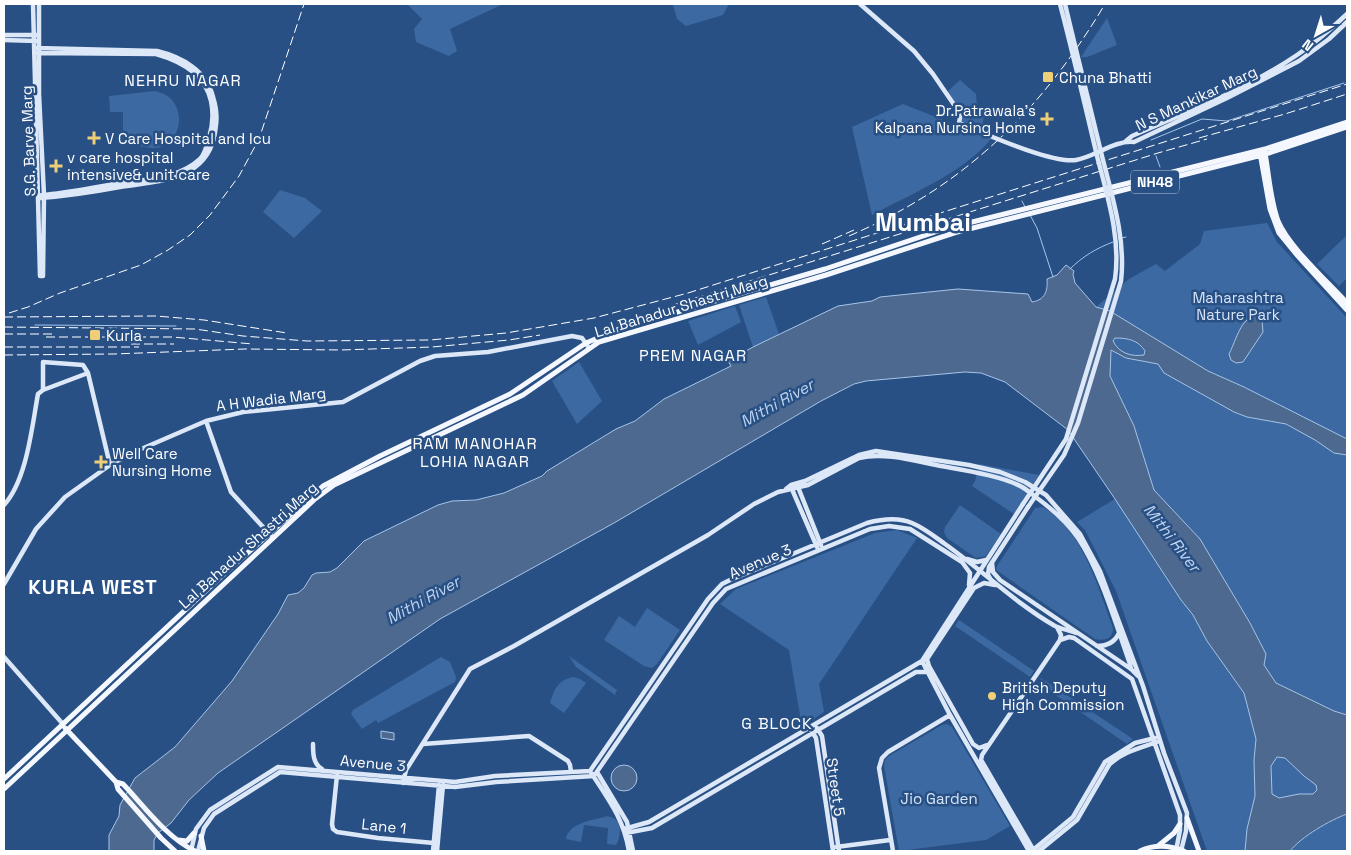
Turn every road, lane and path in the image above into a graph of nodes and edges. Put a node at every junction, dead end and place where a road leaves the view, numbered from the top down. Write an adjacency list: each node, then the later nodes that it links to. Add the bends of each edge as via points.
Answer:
1 (33, 4): 11 (street)
2 (39, 4): 11 (street, S.G. Barve Marg)
3 (860, 4): 16 (street, N S Mankikar Marg, via 914,51 958,112 959,123 1060,160 1078,160 1126,141 1134,142)
4 (1060, 4): 40 (street, bridge, via 1109,207 1117,266 1066,439)
5 (1065, 4): 40 (street, bridge, via 1114,206 1122,250 1121,281 1070,442)
6 (1347, 14): 8 (street)
7 (1347, 22): 10 (street, N S Mankikar Marg)
8 (1329, 31): 10 (street); 13 (street)
9 (4, 35): 11 (street)
10 (1333, 35): 15 (street, N S Mankikar Marg)
11 (37, 38): 12 (street); 14 (street, S.G. Barve Marg)
12 (4, 40)
13 (1310, 46): 15 (street); 16 (street)
14 (37, 50): 20 (street, S.G. Barve Marg); 20 (street, via 157,52 198,71 211,88 218,113 207,156 199,165 181,175 156,183 66,197)
15 (1313, 51): 16 (street, N S Mankikar Marg)
16 (1251, 83)
17 (1347, 122): 19 (main road, Lal Bahadur Shastri Marg / NH48)
18 (1347, 127): 19 (main road, Lal Bahadur Shastri Marg / NH48)
19 (1262, 152): 21 (main road, Lal Bahadur Shastri Marg / NH48); 26 (main road, via 1281,227); 27 (main road, via 1270,209 1280,233)
20 (41, 197): 25 (street, S.G. Barve Marg)
21 (986, 221): 22 (main road, Lal Bahadur Shastri Marg); 23 (main road, Lal Bahadur Shastri Marg)
22 (902, 242): 23 (main road); 24 (main road, Lal Bahadur Shastri Marg)
23 (911, 246): 24 (main road, Lal Bahadur Shastri Marg)
24 (825, 272): 28 (main road, Lal Bahadur Shastri Marg, via 619,330)
25 (42, 276)
26 (1347, 303)
27 (1347, 310)
28 (587, 346): 31 (street, A H Wadia Marg, via 580,337 572,336 488,352 435,356 343,402 243,412); 32 (main road, Lal Bahadur Shastri Marg, via 510,394); 33 (main road, Lal Bahadur Shastri Marg, via 523,395)
29 (88, 374): 30 (street); 30 (street, via 83,365 43,362); 34 (street)
30 (43, 390): 39 (street, via 38,394 22,474)
31 (206, 421): 34 (street, A H Wadia Marg); 43 (street, via 231,492)
32 (428, 433): 33 (main road); 43 (main road, Lal Bahadur Shastri Marg, via 323,486)
33 (432, 439): 44 (main road, Lal Bahadur Shastri Marg, via 334,485)
34 (110, 465): 52 (street, A H Wadia Marg, via 65,497 36,529)
35 (798, 485): 36 (street); 37 (street, via 859,454 876,451 1000,472); 38 (street, via 859,458 875,455 995,478 1022,486); 45 (street)
36 (790, 488): 45 (street); 81 (street, via 754,504 693,544 470,670)
37 (1046, 495): 38 (street); 68 (street, via 1088,546)
38 (1042, 502): 59 (street, via 1066,524 1084,548)
39 (4, 505)
40 (1026, 506): 48 (street); 49 (street)
41 (862, 526): 42 (street); 45 (street, Avenue 3); 47 (street, Avenue 3, via 889,519 912,523)
42 (865, 531): 46 (street, Avenue 3); 53 (street, Avenue 3, via 889,526 910,529 962,562 970,573)
43 (268, 533): 44 (street); 55 (main road, Lal Bahadur Shastri Marg)
44 (273, 538): 56 (main road, Lal Bahadur Shastri Marg)
45 (818, 544): 46 (street); 83 (street, Avenue 3, via 730,580 715,590)
46 (820, 550): 86 (street, Avenue 3, via 720,594)
47 (966, 559): 48 (street); 50 (street, Avenue 3)
48 (987, 560): 50 (street)
49 (992, 563): 51 (street, via 988,571); 58 (street, via 993,572 1000,580)
50 (979, 571): 51 (street, Avenue 3); 53 (street)
51 (991, 581): 54 (street, Avenue 3)
52 (4, 584)
53 (969, 585): 64 (street)
54 (996, 586): 57 (street, Avenue 3); 63 (street, via 984,583 974,588)
55 (179, 615): 56 (main road); 65 (main road, Lal Bahadur Shastri Marg)
56 (185, 620): 65 (main road, Lal Bahadur Shastri Marg)
57 (1057, 627): 58 (street, Avenue 3); 60 (street)
58 (1077, 633): 61 (street)
59 (1119, 633): 61 (street, via 1107,645); 66 (street)
60 (1060, 640): 79 (street, via 1074,638 1132,679); 82 (street)
61 (1097, 646): 66 (street)
62 (4, 657): 72 (street)
63 (927, 659): 64 (street); 82 (street, via 973,744 980,748)
64 (922, 661): 67 (street); 73 (street)
65 (134, 662): 69 (main road, Lal Bahadur Shastri Marg); 70 (main road, Lal Bahadur Shastri Marg)
66 (1130, 669): 68 (street)
67 (927, 672): 71 (street); 76 (street, via 916,672)
68 (1139, 677): 78 (street)
69 (91, 697): 70 (main road); 72 (main road, Lal Bahadur Shastri Marg)
70 (96, 702): 75 (main road, Lal Bahadur Shastri Marg)
71 (950, 715): 99 (street, via 882,758 879,767); 113 (street)
72 (62, 723): 75 (main road); 88 (main road, Lal Bahadur Shastri Marg)
73 (815, 724): 74 (street); 76 (street, Street 5)
74 (810, 727): 77 (street, Street 5); 95 (street, via 649,822)
75 (66, 730): 90 (main road); 92 (main road, Lal Bahadur Shastri Marg)
76 (818, 730): 77 (street); 102 (street, Street 5, via 822,736)
77 (813, 733): 95 (street, via 652,828); 104 (street, Street 5)
78 (1160, 739): 79 (street); 93 (street)
79 (1154, 741): 94 (street, via 1180,815); 113 (street, via 1136,743 1105,762 1073,817); 114 (street, via 1115,759 1077,820)
80 (313, 744): 84 (street, via 315,762)
81 (423, 744): 85 (street, via 529,736 568,761); 89 (street, via 406,770)
82 (988, 744): 113 (street, via 982,760)
83 (592, 769): 85 (street, Avenue 3); 86 (street)
84 (323, 770): 87 (street, Avenue 3); 96 (street, Avenue 3, via 278,767 210,810)
85 (571, 772): 91 (street, Avenue 3, via 495,776)
86 (596, 774): 91 (street, Avenue 3, via 455,787); 95 (street, via 622,813)
87 (337, 775): 89 (street, Avenue 3); 97 (street, Avenue 3, via 280,772 214,814); 100 (street, Lane 1, via 332,824 336,832)
88 (4, 779)
89 (403, 781): 91 (street, Avenue 3)
90 (116, 782): 98 (main road, via 123,784); 103 (main road, via 118,789)
91 (441, 784): 100 (street); 109 (street)
92 (4, 789)
93 (1187, 818): 105 (street); 116 (main road)
94 (1180, 824): 101 (main road); 105 (street)
95 (627, 831): 110 (street); 111 (street)
96 (194, 834): 98 (main road, via 187,840); 106 (street, Avenue 3)
97 (201, 836): 106 (street, Avenue 3); 107 (main road)
98 (177, 840): 106 (main road)
99 (890, 840): 102 (street); 112 (street)
100 (434, 843): 108 (street)
101 (1158, 846): 105 (main road); 115 (main road)
102 (839, 849): 104 (street)
103 (173, 850)
104 (833, 850)
105 (1180, 850)
106 (193, 851)
107 (204, 851)
108 (433, 851)
109 (437, 851)
110 (629, 851)
111 (633, 851)
112 (893, 851)
113 (1032, 851)
114 (1039, 851)
115 (1140, 851)
116 (1199, 851)

